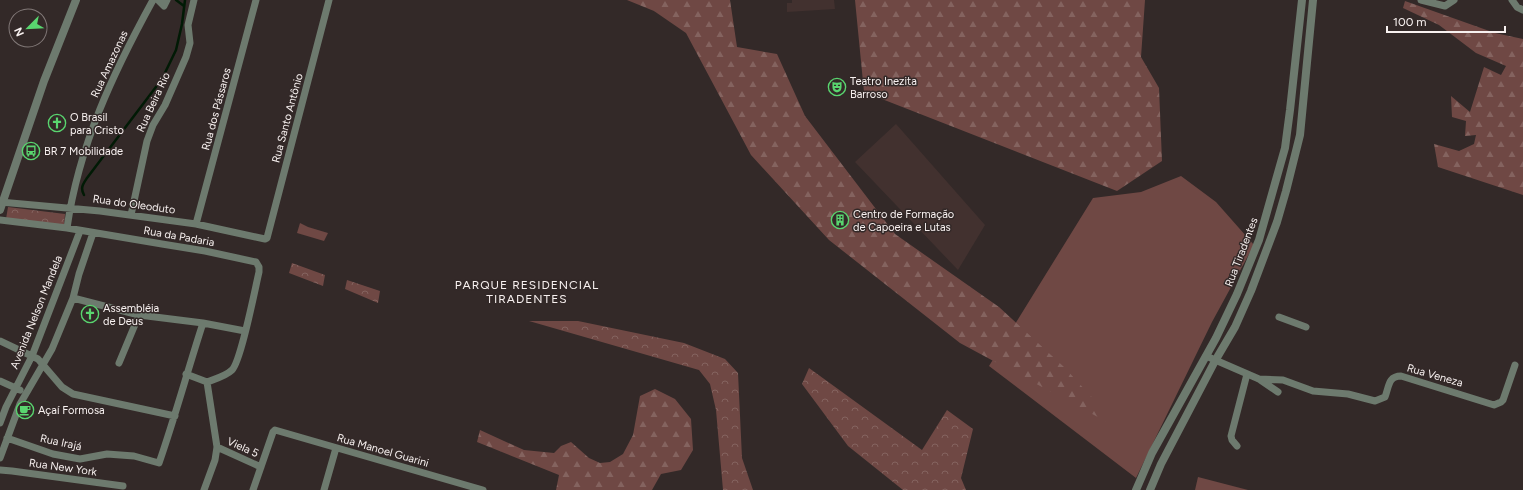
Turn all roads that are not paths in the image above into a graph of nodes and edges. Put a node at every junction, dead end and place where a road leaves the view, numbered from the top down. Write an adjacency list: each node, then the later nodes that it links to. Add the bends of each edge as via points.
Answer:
1 (76, 0): 14 (street, via 44,81)
2 (153, 0): 15 (street, Rua Amazonas, via 109,85 80,165)
3 (158, 0): 12 (street)
4 (194, 0): 16 (street, Rua Beira Rio, via 188,25 190,43 186,57 147,141)
5 (256, 0): 18 (street, Rua dos Pássaros)
6 (329, 0): 22 (street, Rua Santo Antônio, via 267,238)
7 (1302, 0): 23 (street, Rua Tiradentes, via 1285,148)
8 (1313, 0): 24 (street, Rua Tiradentes, via 1300,135 1286,191)
9 (1421, 0): 10 (street, via 1445,6)
10 (1454, 0)
11 (1512, 0): 13 (street)
12 (166, 2)
13 (1523, 10)
14 (1, 204): 15 (street, Rua do Oleoduto)
15 (70, 208): 16 (street, Rua do Oleoduto); 19 (street, Rua Amazonas)
16 (131, 216): 18 (street, Rua do Oleoduto)
17 (0, 220): 19 (street)
18 (196, 224): 22 (street, Rua do Oleoduto)
19 (67, 228): 20 (street)
20 (80, 230): 21 (street); 32 (street, Avenida Nelson Mandela)
21 (93, 233): 25 (street, via 78,274); 30 (street, Rua da Padaria, via 253,260 259,265 259,272)
22 (264, 240)
23 (1257, 245): 24 (street); 33 (street, Rua Tiradentes, via 1237,294)
24 (1267, 249): 34 (street, Rua Tiradentes, via 1235,327)
25 (73, 298): 26 (street); 36 (street)
26 (139, 315): 28 (street); 35 (street)
27 (1279, 317): 29 (street)
28 (203, 323): 30 (street); 38 (street)
29 (1306, 327)
30 (245, 331): 42 (street, via 237,364 229,372)
31 (0, 341): 32 (street)
32 (32, 356): 36 (street); 43 (street, Avenida Nelson Mandela)
33 (1206, 356): 34 (street); 48 (street, Rua Tiradentes)
34 (1215, 361): 39 (street); 49 (street, Rua Tiradentes)
35 (119, 362)
36 (43, 365): 45 (street); 46 (street, via 62,387 73,394)
37 (1515, 366): 40 (street, Rua Veneza, via 1503,400 1494,404 1402,376 1392,379 1385,397 1375,401 1348,394 1312,391 1283,380)
38 (186, 374): 42 (street); 46 (street)
39 (1247, 374): 40 (street); 51 (street, via 1231,436)
40 (1259, 379): 44 (street)
41 (0, 381): 43 (street)
42 (207, 382): 52 (street)
43 (16, 387): 45 (street); 47 (street, Avenida Nelson Mandela)
44 (1278, 392)
45 (26, 394): 50 (street)
46 (175, 416): 50 (street, Rua Irajá, via 159,463 134,456 107,454 80,459 53,454)
47 (0, 423)
48 (1168, 425): 49 (street); 56 (street, Rua Tiradentes)
49 (1179, 432): 58 (street, Rua Tiradentes)
50 (7, 438): 54 (street)
51 (1237, 446)
52 (217, 447): 55 (street, Viela 5); 62 (street)
53 (336, 448): 55 (street, Rua Manoel Guarini, via 277,430 273,432); 64 (street); 65 (street, Rua Manoel Guarini)
54 (0, 458)
55 (260, 466): 63 (street)
56 (1145, 468): 58 (street); 59 (street, Rua Tiradentes)
57 (0, 470): 60 (street, Rua New York)
58 (1156, 476): 61 (street, Rua Tiradentes)
59 (1141, 478): 61 (street); 66 (street, Rua Tiradentes)
60 (123, 486)
61 (1151, 488)
62 (204, 490)
63 (253, 490)
64 (324, 490)
65 (483, 490)
66 (1136, 490)

